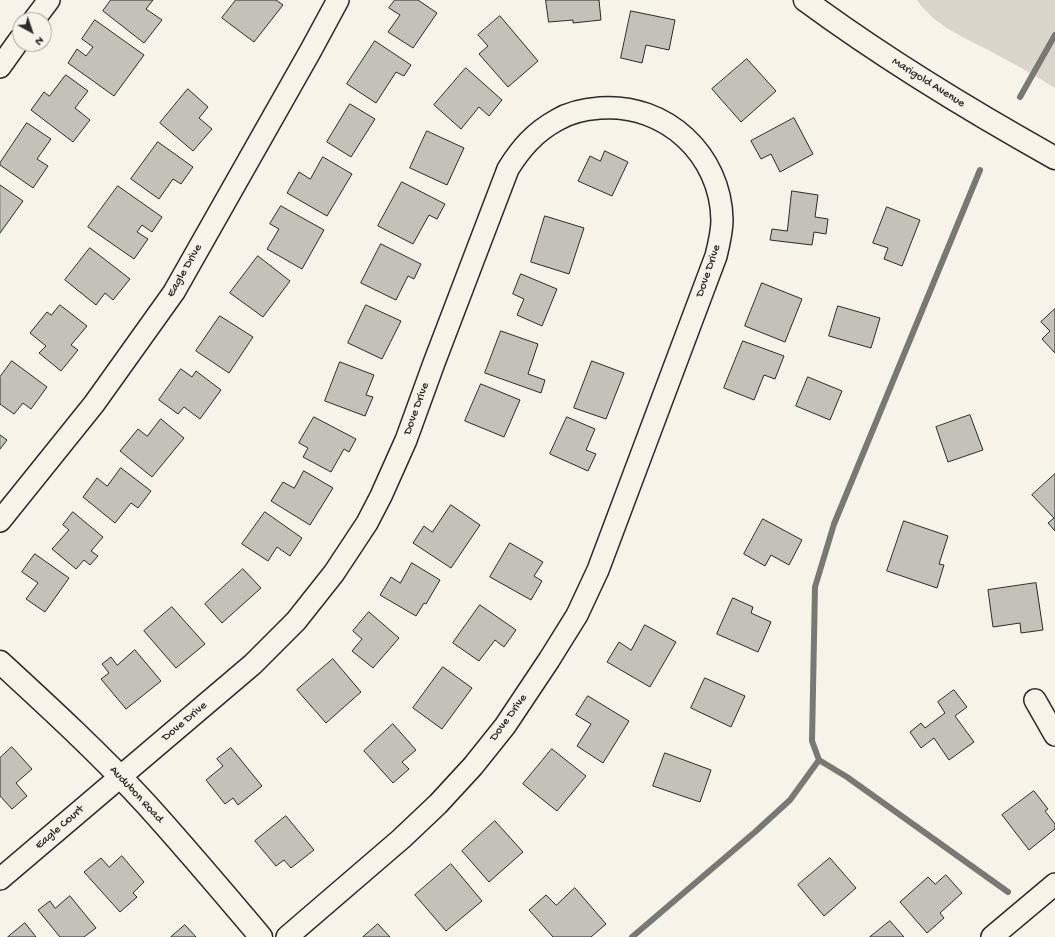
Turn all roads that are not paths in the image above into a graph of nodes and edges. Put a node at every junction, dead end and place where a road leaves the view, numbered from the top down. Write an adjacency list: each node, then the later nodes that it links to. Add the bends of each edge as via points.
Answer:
1 (49, 0): 4 (street)
2 (338, 0): 8 (street, Eagle Drive, via 174,292 94,404)
3 (806, 0): 7 (street, Marigold Avenue, via 931,86)
4 (40, 12)
5 (12, 51): 6 (street)
6 (0, 67)
7 (1055, 158)
8 (0, 521)
9 (0, 662): 12 (street, Audubon Road)
10 (1035, 700): 11 (street)
11 (1055, 735)
12 (119, 777): 13 (street, Eagle Court); 15 (street, Audubon Road, via 201,866); 16 (street, Dove Drive, via 276,643 316,598 367,523 382,496 406,440 508,169 529,140 542,128 574,112 609,107 627,108 644,113 666,123 690,140 710,169 721,203 722,221 716,256 601,563 577,615 505,726 473,766 401,839)
13 (0, 879)
14 (1055, 884): 17 (street)
15 (261, 937)
16 (287, 937)
17 (992, 937)

